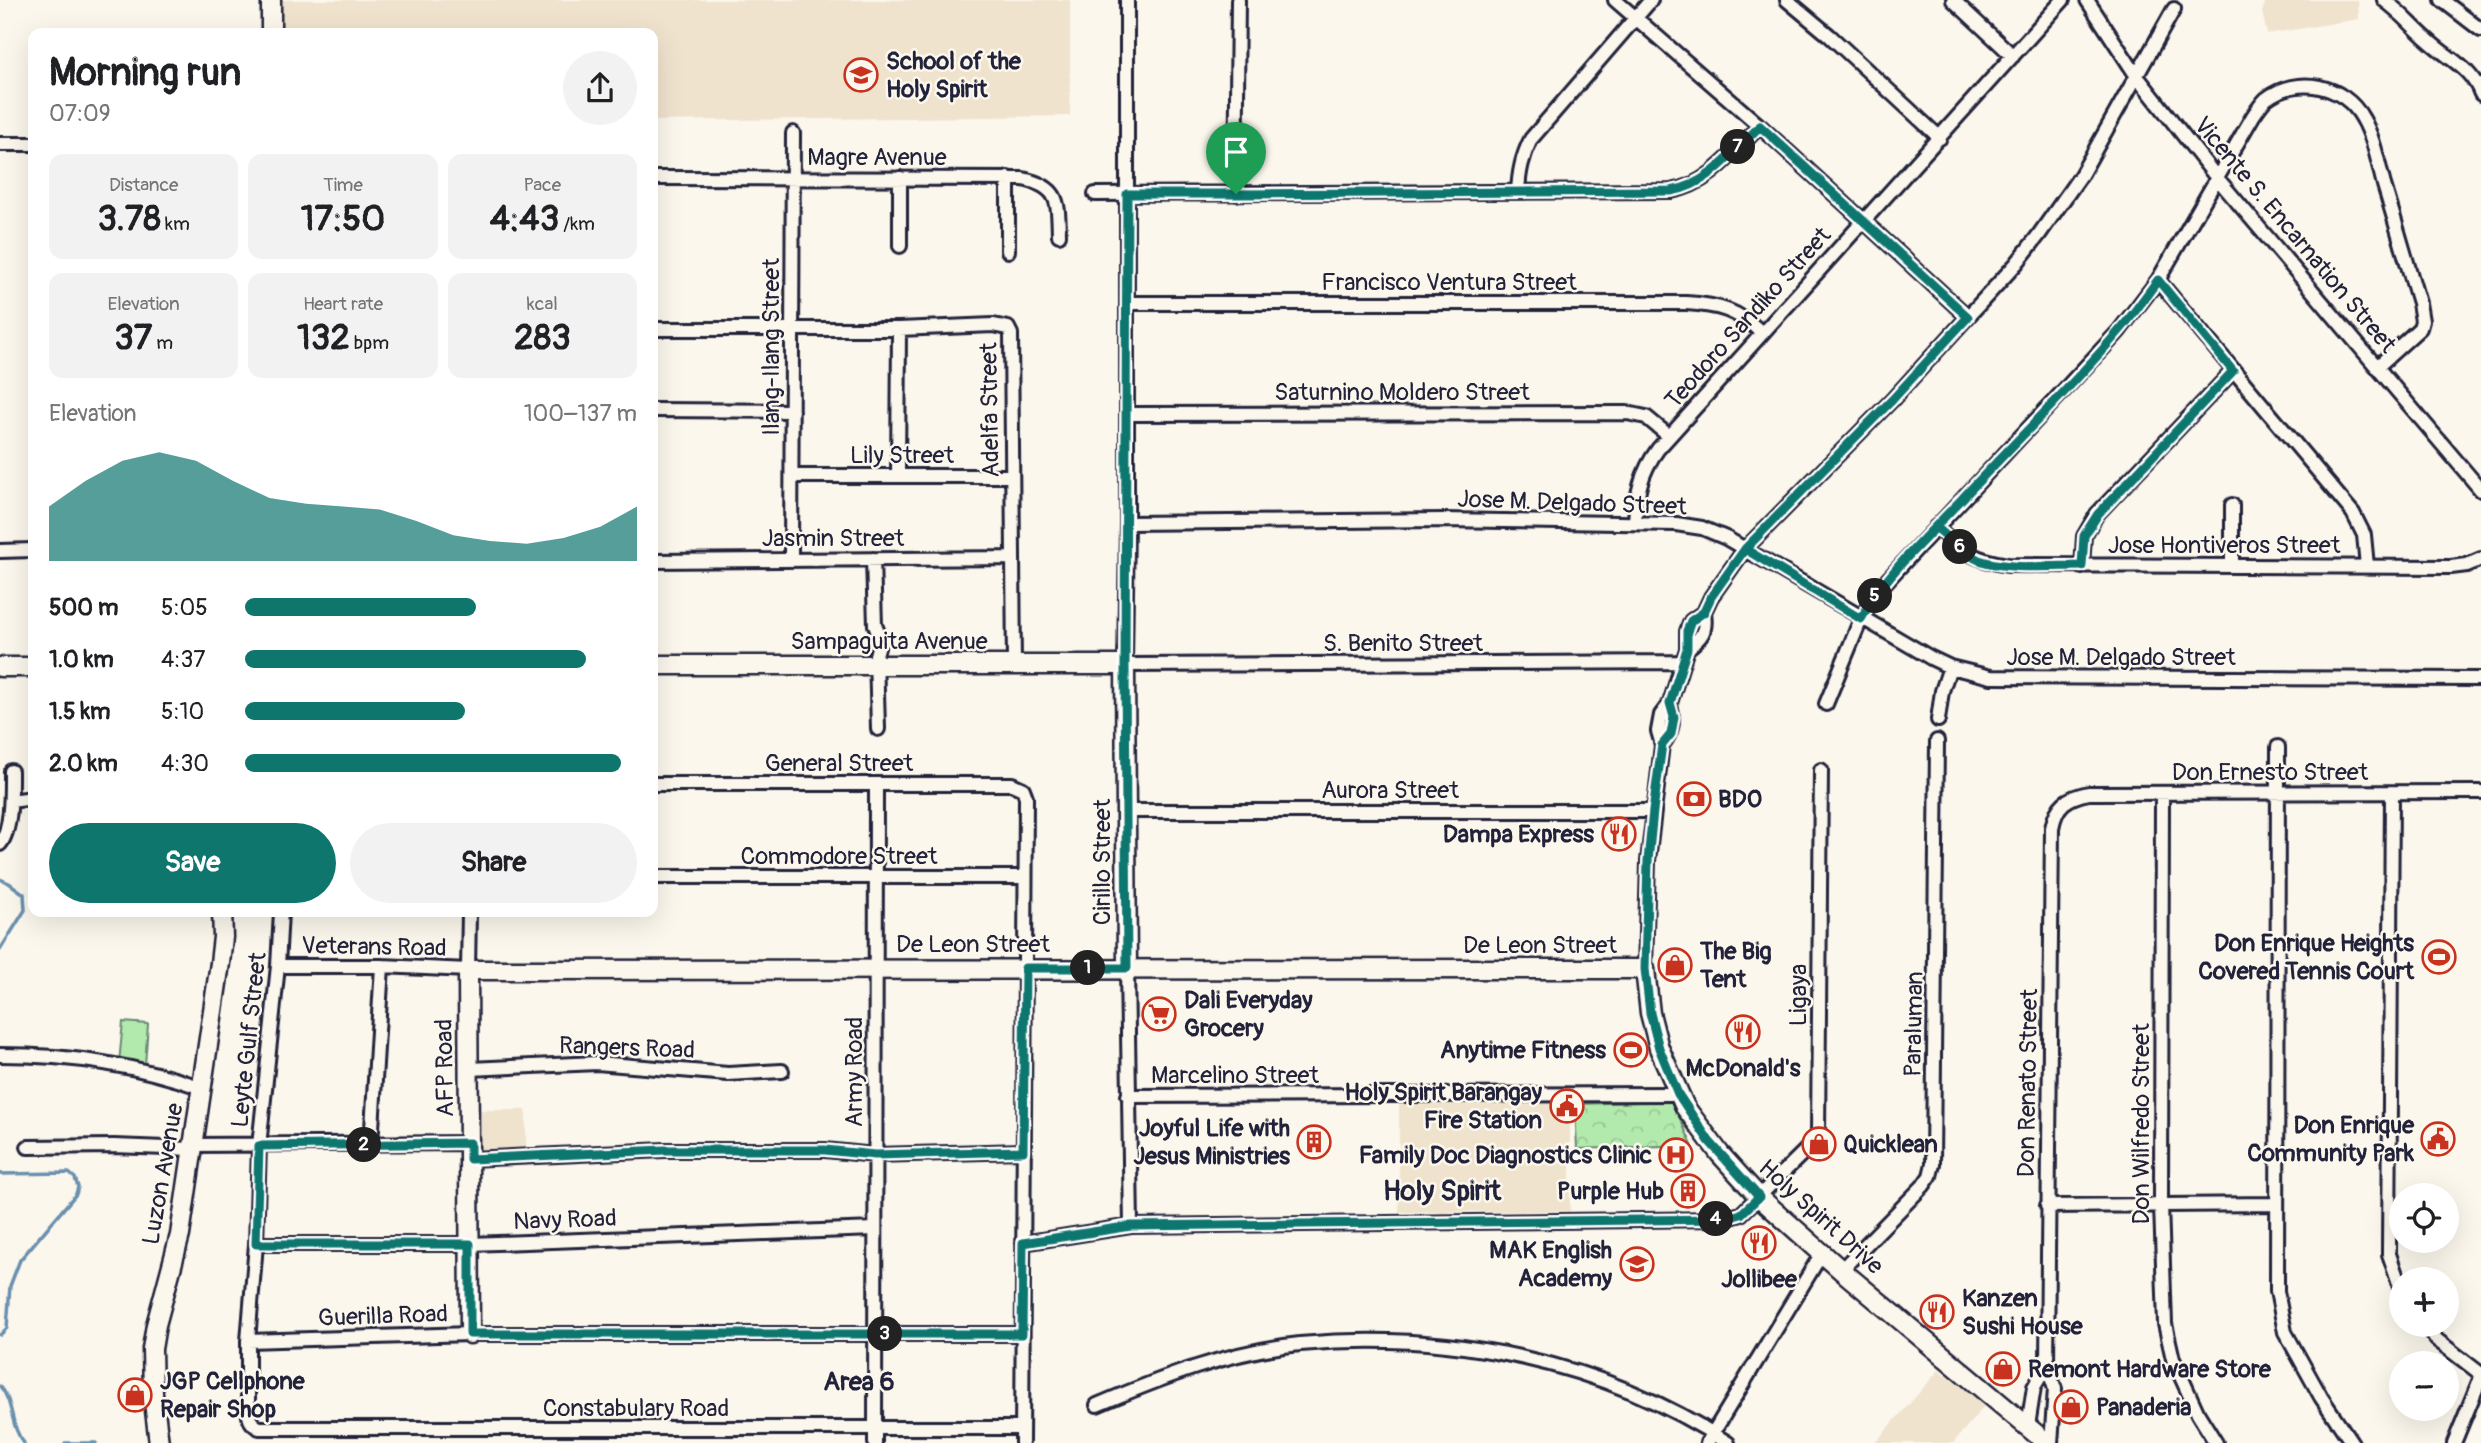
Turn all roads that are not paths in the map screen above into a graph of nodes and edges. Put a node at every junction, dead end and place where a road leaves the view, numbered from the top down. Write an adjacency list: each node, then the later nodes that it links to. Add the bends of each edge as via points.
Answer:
1 (271, 0): 14 (main road)
2 (1127, 0): 31 (street)
3 (1238, 0): 32 (street)
4 (1615, 0): 13 (street)
5 (1651, 0): 13 (street)
6 (1787, 0): 21 (street)
7 (1953, 0): 16 (street)
8 (2063, 0): 16 (street, Teodoro Sandiko Street)
9 (2087, 0): 17 (street, Vicente S. Encarnation Street)
10 (2384, 0): 18 (street, via 2466,69)
11 (2442, 0): 15 (street)
12 (2174, 9): 17 (street)
13 (1636, 17): 19 (street); 29 (street, via 1531,139 1518,172)
14 (271, 28)
15 (2481, 30)
16 (2013, 57): 21 (street, Teodoro Sandiko Street)
17 (2136, 75): 28 (street, Vicente S. Encarnation Street); 39 (street, via 2062,205)
18 (2481, 94)
19 (1760, 126): 29 (street, via 1713,172 1685,189); 33 (street)
20 (793, 133): 25 (street, Ilang-Ilang Street)
21 (1940, 138): 33 (street, Teodoro Sandiko Street)
22 (0, 144): 23 (street)
23 (28, 144)
24 (658, 178): 25 (street, Magre Avenue)
25 (793, 178): 26 (street, Magre Avenue); 41 (street, Ilang-Ilang Street)
26 (900, 178): 27 (street, Magre Avenue); 35 (street)
27 (1008, 178): 34 (street, Magre Avenue, via 1049,188 1058,203); 36 (street)
28 (2217, 178): 37 (street); 44 (street, Vicente S. Encarnation Street); 44 (street, via 2253,116 2266,100 2284,89 2320,85 2354,105 2373,145 2422,321 2415,335)
29 (1518, 192): 32 (street)
30 (1095, 194): 31 (street)
31 (1127, 194): 32 (street); 38 (street)
32 (1236, 194)
33 (1864, 221): 39 (street); 43 (street, Teodoro Sandiko Street)
34 (1059, 236)
35 (900, 246)
36 (1008, 251)
37 (2158, 280): 45 (street); 57 (street, via 2119,331)
38 (1127, 303): 43 (street, Francisco Ventura Street, via 1686,303 1732,311); 48 (street)
39 (1968, 317): 58 (street)
40 (658, 329): 41 (street, Adelfa Street)
41 (792, 329): 42 (street, Adelfa Street); 47 (street, Ilang-Ilang Street)
42 (899, 329): 51 (street); 52 (street, Adelfa Street, via 993,326 1010,330)
43 (1762, 333): 49 (street, Teodoro Sandiko Street)
44 (2377, 367): 53 (street, Vicente S. Encarnation Street)
45 (2233, 371): 66 (street, via 2098,514 2084,536); 68 (street, via 2353,513 2364,535)
46 (658, 410): 47 (street)
47 (792, 411): 50 (street, Ilang-Ilang Street)
48 (1127, 414): 49 (street, Saturnino Moldero Street, via 1627,413 1646,416); 55 (street)
49 (1669, 436): 56 (street, Teodoro Sandiko Street, via 1644,472)
50 (792, 476): 51 (street, Lily Street); 64 (street, Ilang-Ilang Street)
51 (898, 476): 52 (street, Lily Street)
52 (1012, 476): 61 (street, Adelfa Street)
53 (2481, 490)
54 (2232, 505): 67 (street)
55 (1127, 523): 56 (street, Jose M. Delgado Street); 74 (street)
56 (1635, 523): 58 (street, Jose M. Delgado Street, via 1702,528)
57 (1936, 527): 66 (street, Jose Hontiveros Street, via 1979,560); 69 (street, via 1881,587)
58 (1745, 549): 69 (street, Jose M. Delgado Street); 71 (street, via 1704,612 1691,621)
59 (28, 550): 60 (street)
60 (0, 551)
61 (1013, 558): 62 (street, Jasmin Street); 73 (street, Adelfa Street)
62 (873, 559): 64 (street, Jasmin Street); 70 (street, via 879,632)
63 (2481, 559): 68 (street, Jose Hontiveros Street, via 2468,565)
64 (791, 560): 65 (street, Jasmin Street)
65 (658, 561)
66 (2082, 566): 67 (street, Jose Hontiveros Street)
67 (2232, 566): 68 (street, Jose Hontiveros Street)
68 (2367, 566)
69 (1861, 619): 77 (street, Jose M. Delgado Street); 79 (street)
70 (876, 660): 72 (main road, Sampaguita Avenue); 73 (main road, Sampaguita Avenue); 81 (street)
71 (1681, 662): 74 (street, S. Benito Street); 96 (street)
72 (658, 665)
73 (1014, 665): 74 (main road, Sampaguita Avenue)
74 (1125, 665): 95 (main road, Cirillo Street)
75 (0, 667): 76 (main road)
76 (28, 667)
77 (1950, 667): 78 (street, Jose M. Delgado Street, via 1991,677); 80 (street)
78 (2481, 679)
79 (1826, 704)
80 (1938, 720)
81 (878, 729)
82 (1937, 741): 135 (street, Paraluman, via 1933,1164 1923,1186)
83 (2278, 747): 90 (street)
84 (11, 771): 93 (street)
85 (1821, 771): 124 (street, Ligaya, via 1819,1126 1814,1141)
86 (658, 784): 87 (street, General Street)
87 (876, 784): 99 (street, Army Road); 100 (street, General Street, via 1012,783 1023,789)
88 (2481, 792): 91 (street, Don Ernesto Street)
89 (2162, 793): 90 (street, Don Ernesto Street); 94 (street, Don Ernesto Street, via 2089,793); 126 (street, Don Wilfredo Street)
90 (2278, 793): 91 (street, Don Ernesto Street); 125 (street)
91 (2392, 793): 134 (street, via 2389,1254)
92 (28, 799): 93 (street)
93 (11, 801): 97 (street, via 6,836)
94 (2062, 804): 127 (street, Don Renato Street, via 2054,814 2052,828)
95 (1126, 811): 96 (street, Aurora Street); 107 (main road, Cirillo Street)
96 (1653, 811): 109 (street)
97 (0, 844)
98 (658, 877): 99 (street, Commodore Street)
99 (876, 877): 100 (street, Commodore Street); 108 (street, Army Road)
100 (1025, 877): 106 (street)
101 (222, 917): 114 (main road, Luzon Avenue)
102 (281, 917): 104 (street, Leyte Gulf Street)
103 (469, 917): 110 (street)
104 (278, 966): 105 (street, Veterans Road); 118 (street, Leyte Gulf Street)
105 (382, 966): 110 (street, Veterans Road); 117 (street)
106 (1025, 968): 107 (main road, De Leon Street); 108 (main road, De Leon Street); 122 (street)
107 (1127, 968): 109 (main road, De Leon Street); 116 (street, Cirillo Street)
108 (875, 969): 110 (main road, De Leon Street); 123 (street, Army Road)
109 (1645, 969): 115 (main road, Holy Spirit Drive, via 1659,1048)
110 (468, 970): 112 (main road, AFP Road)
111 (0, 1055): 114 (street, via 142,1069)
112 (470, 1069): 113 (street, Rangers Road, via 597,1063 728,1074); 121 (main road, AFP Road)
113 (782, 1071)
114 (202, 1088): 120 (main road, Luzon Avenue)
115 (1678, 1094): 116 (street, Marcelino Street); 124 (main road, Holy Spirit Drive, via 1709,1141)
116 (1128, 1096): 128 (street, Cirillo Street)
117 (371, 1144): 118 (street); 121 (street)
118 (259, 1146): 120 (street); 131 (street, Leyte Gulf Street)
119 (28, 1147): 120 (street)
120 (192, 1147): 149 (main road, Luzon Avenue, via 180,1235 152,1349)
121 (470, 1151): 123 (street, via 825,1150); 132 (main road, AFP Road)
122 (1023, 1151): 123 (street); 130 (street)
123 (875, 1155): 129 (street, Army Road)
124 (1759, 1197): 128 (street, Ligaya, via 1741,1214 1724,1219); 133 (main road, Holy Spirit Drive)
125 (2276, 1204): 126 (street); 155 (street, via 2277,1291 2286,1332 2321,1398)
126 (2161, 1205): 127 (street); 154 (street, Don Wilfredo Street, via 2165,1324 2173,1359)
127 (2047, 1206): 141 (street, Don Renato Street)
128 (1131, 1226): 130 (street, Ligaya)
129 (875, 1229): 132 (street, Navy Road); 137 (street, Army Road)
130 (1023, 1243): 138 (street)
131 (256, 1244): 132 (street, Navy Road); 140 (street, Leyte Gulf Street)
132 (470, 1244): 136 (main road, AFP Road)
133 (1822, 1253): 135 (main road, Holy Spirit Drive); 148 (street)
134 (2393, 1267)
135 (1841, 1270): 145 (main road, Holy Spirit Drive)
136 (470, 1334): 137 (street, Guerilla Road); 140 (street, Guerilla Road)
137 (875, 1334): 138 (street, Guerilla Road); 147 (street, Army Road)
138 (1022, 1334): 146 (street)
139 (2435, 1337): 142 (street)
140 (248, 1340): 144 (street, Leyte Gulf Street, via 248,1418)
141 (2047, 1365): 145 (street, Don Renato Street, via 2034,1387); 153 (street, Don Renato Street, via 2055,1389)
142 (2481, 1375): 156 (street)
143 (1097, 1405): 148 (street, via 1163,1377 1298,1344 1444,1344 1515,1355 1584,1374 1650,1400)
144 (252, 1424): 147 (street, Constabulary Road, via 259,1428)
145 (2028, 1426): 153 (main road, Holy Spirit Drive)
146 (1022, 1428): 147 (street, Constabulary Road); 151 (street)
147 (875, 1429): 150 (street, Army Road)
148 (1710, 1438): 152 (street)
149 (159, 1443)
150 (875, 1443)
151 (1022, 1443)
152 (1728, 1443)
153 (2049, 1443)
154 (2216, 1443)
155 (2352, 1443)
156 (2454, 1443)

